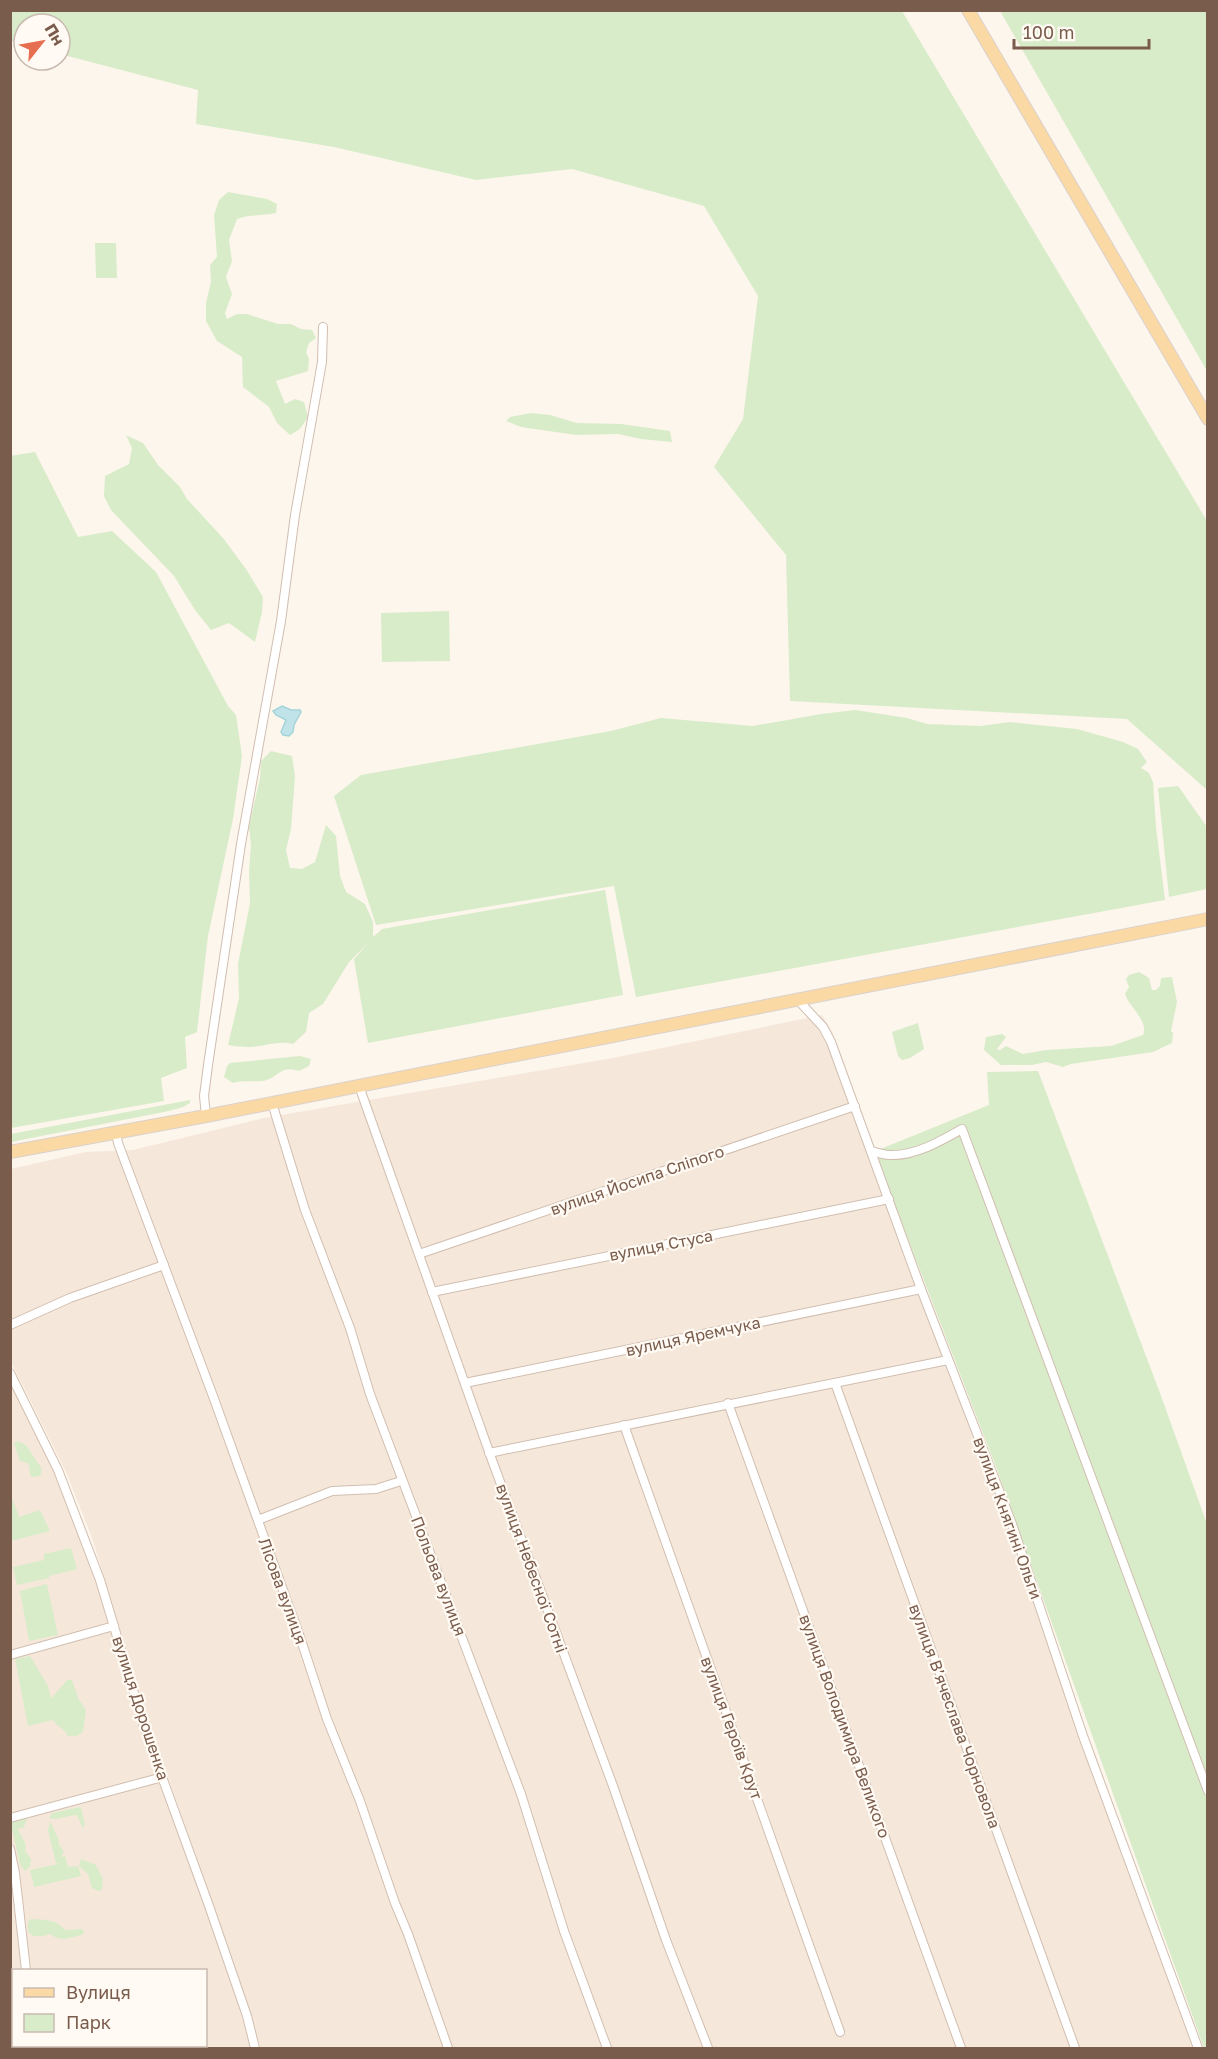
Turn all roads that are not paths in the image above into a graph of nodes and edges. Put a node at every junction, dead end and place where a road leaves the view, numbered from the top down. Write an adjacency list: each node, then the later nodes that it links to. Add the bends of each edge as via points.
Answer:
1 (968, 10): 3 (main road)
2 (323, 327): 9 (street, via 320,374 208,1065)
3 (1208, 420)
4 (1208, 919): 5 (main road)
5 (797, 999): 6 (main road); 8 (street, вулиця Княгині Ольги, via 823,1027)
6 (359, 1086): 7 (main road); 14 (street, вулиця Небесної Сотні)
7 (272, 1103): 9 (main road); 26 (street, Польова вулиця, via 305,1210 350,1328)
8 (855, 1106): 11 (street, вулиця Княгині Ольги); 14 (street, вулиця Йосипа Сліпого)
9 (206, 1116): 10 (main road)
10 (116, 1133): 12 (main road); 15 (street, Лісова вулиця)
11 (872, 1151): 13 (street, вулиця Княгині Ольги); 31 (street, via 890,1155 911,1152 962,1130)
12 (10, 1152)
13 (889, 1199): 16 (street, вулиця Княгині Ольги); 17 (street, вулиця Стуса)
14 (419, 1254): 17 (street, вулиця Небесної Сотні)
15 (164, 1265): 18 (street, via 70,1298); 27 (street, Лісова вулиця)
16 (921, 1289): 19 (street, вулиця Княгині Ольги); 21 (street, вулиця Яремчука)
17 (432, 1292): 21 (street, вулиця Небесної Сотні)
18 (10, 1325)
19 (948, 1360): 22 (street); 42 (street, вулиця Княгині Ольги, via 1012,1524 1083,1736)
20 (10, 1373): 28 (street, вулиця Дорошенка, via 58,1470)
21 (465, 1383): 25 (street, вулиця Небесної Сотні)
22 (835, 1383): 23 (street); 41 (street, вулиця Вʼячеслава Чорновола)
23 (728, 1403): 24 (street); 40 (street, вулиця Володимира Великого)
24 (624, 1425): 25 (street); 35 (street, вулиця Героїв Крут)
25 (489, 1453): 39 (street, вулиця Небесної Сотні)
26 (401, 1481): 27 (street, via 376,1489 332,1491); 38 (street, Польова вулиця, via 521,1794 564,1931)
27 (258, 1520): 37 (street, Лісова вулиця)
28 (114, 1626): 29 (street); 30 (street, вулиця Дорошенка)
29 (10, 1655)
30 (163, 1777): 32 (street); 36 (street, вулиця Дорошенка)
31 (1208, 1791)
32 (10, 1818)
33 (10, 1850): 34 (street)
34 (26, 1969)
35 (840, 2032)
36 (255, 2049)
37 (448, 2049)
38 (607, 2049)
39 (708, 2049)
40 (962, 2049)
41 (1075, 2049)
42 (1198, 2049)

